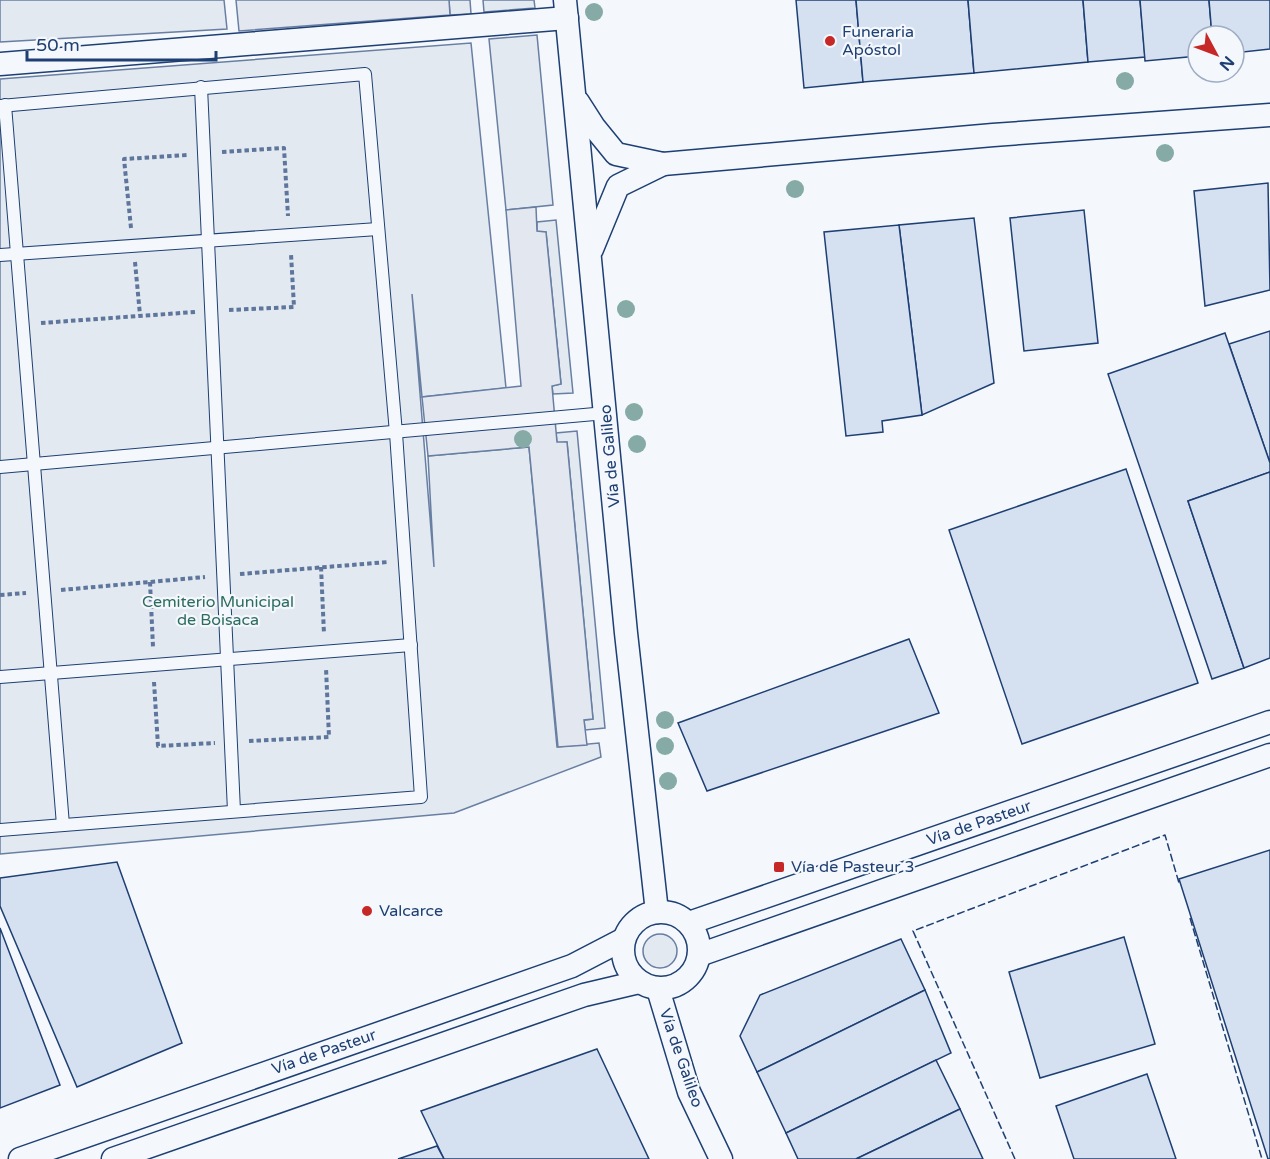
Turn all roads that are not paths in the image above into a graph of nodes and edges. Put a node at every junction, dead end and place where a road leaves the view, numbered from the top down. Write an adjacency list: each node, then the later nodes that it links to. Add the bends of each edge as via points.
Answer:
1 (566, 9): 2 (street); 4 (street, Vía de Galileo)
2 (0, 64)
3 (201, 87): 5 (lane); 12 (lane, via 365,74); 13 (lane)
4 (576, 98): 7 (street, Vía de Galileo); 8 (street)
5 (2, 106): 15 (lane)
6 (1270, 115): 9 (street)
7 (581, 149): 8 (street); 11 (street, Vía de Galileo)
8 (615, 153): 9 (street); 10 (street, via 621,175)
9 (663, 164): 10 (street)
10 (618, 186): 11 (street); 14 (street)
11 (586, 197): 14 (street, Vía de Galileo)
12 (378, 229): 13 (lane); 18 (lane)
13 (208, 241): 15 (lane); 19 (lane)
14 (591, 252): 17 (street, Vía de Galileo)
15 (17, 254): 16 (lane); 20 (lane)
16 (0, 255)
17 (606, 413): 18 (lane); 31 (street, Vía de Galileo)
18 (396, 433): 19 (lane); 22 (lane)
19 (218, 448): 20 (lane); 23 (lane)
20 (34, 464): 21 (lane); 24 (lane)
21 (0, 467)
22 (411, 645): 23 (lane); 28 (lane, via 422,797)
23 (227, 659): 24 (lane); 28 (lane)
24 (51, 673): 25 (lane); 29 (lane)
25 (0, 677)
26 (1270, 722): 32 (street, Vía de Pasteur)
27 (1270, 755): 34 (street, Vía de Pasteur)
28 (234, 811): 29 (lane)
29 (63, 825): 30 (lane)
30 (0, 830)
31 (657, 912): 32 (street, via 679,916); 33 (street, via 636,921)
32 (689, 923): 34 (street, via 696,932)
33 (624, 939): 35 (street, via 625,963); 36 (street, Vía de Pasteur, via 572,966)
34 (699, 955): 35 (street, via 689,977 680,984)
35 (648, 986): 37 (street, Vía de Pasteur, via 573,999); 38 (street, Vía de Galileo, via 689,1092)
36 (20, 1159)
37 (112, 1159)
38 (721, 1159)

